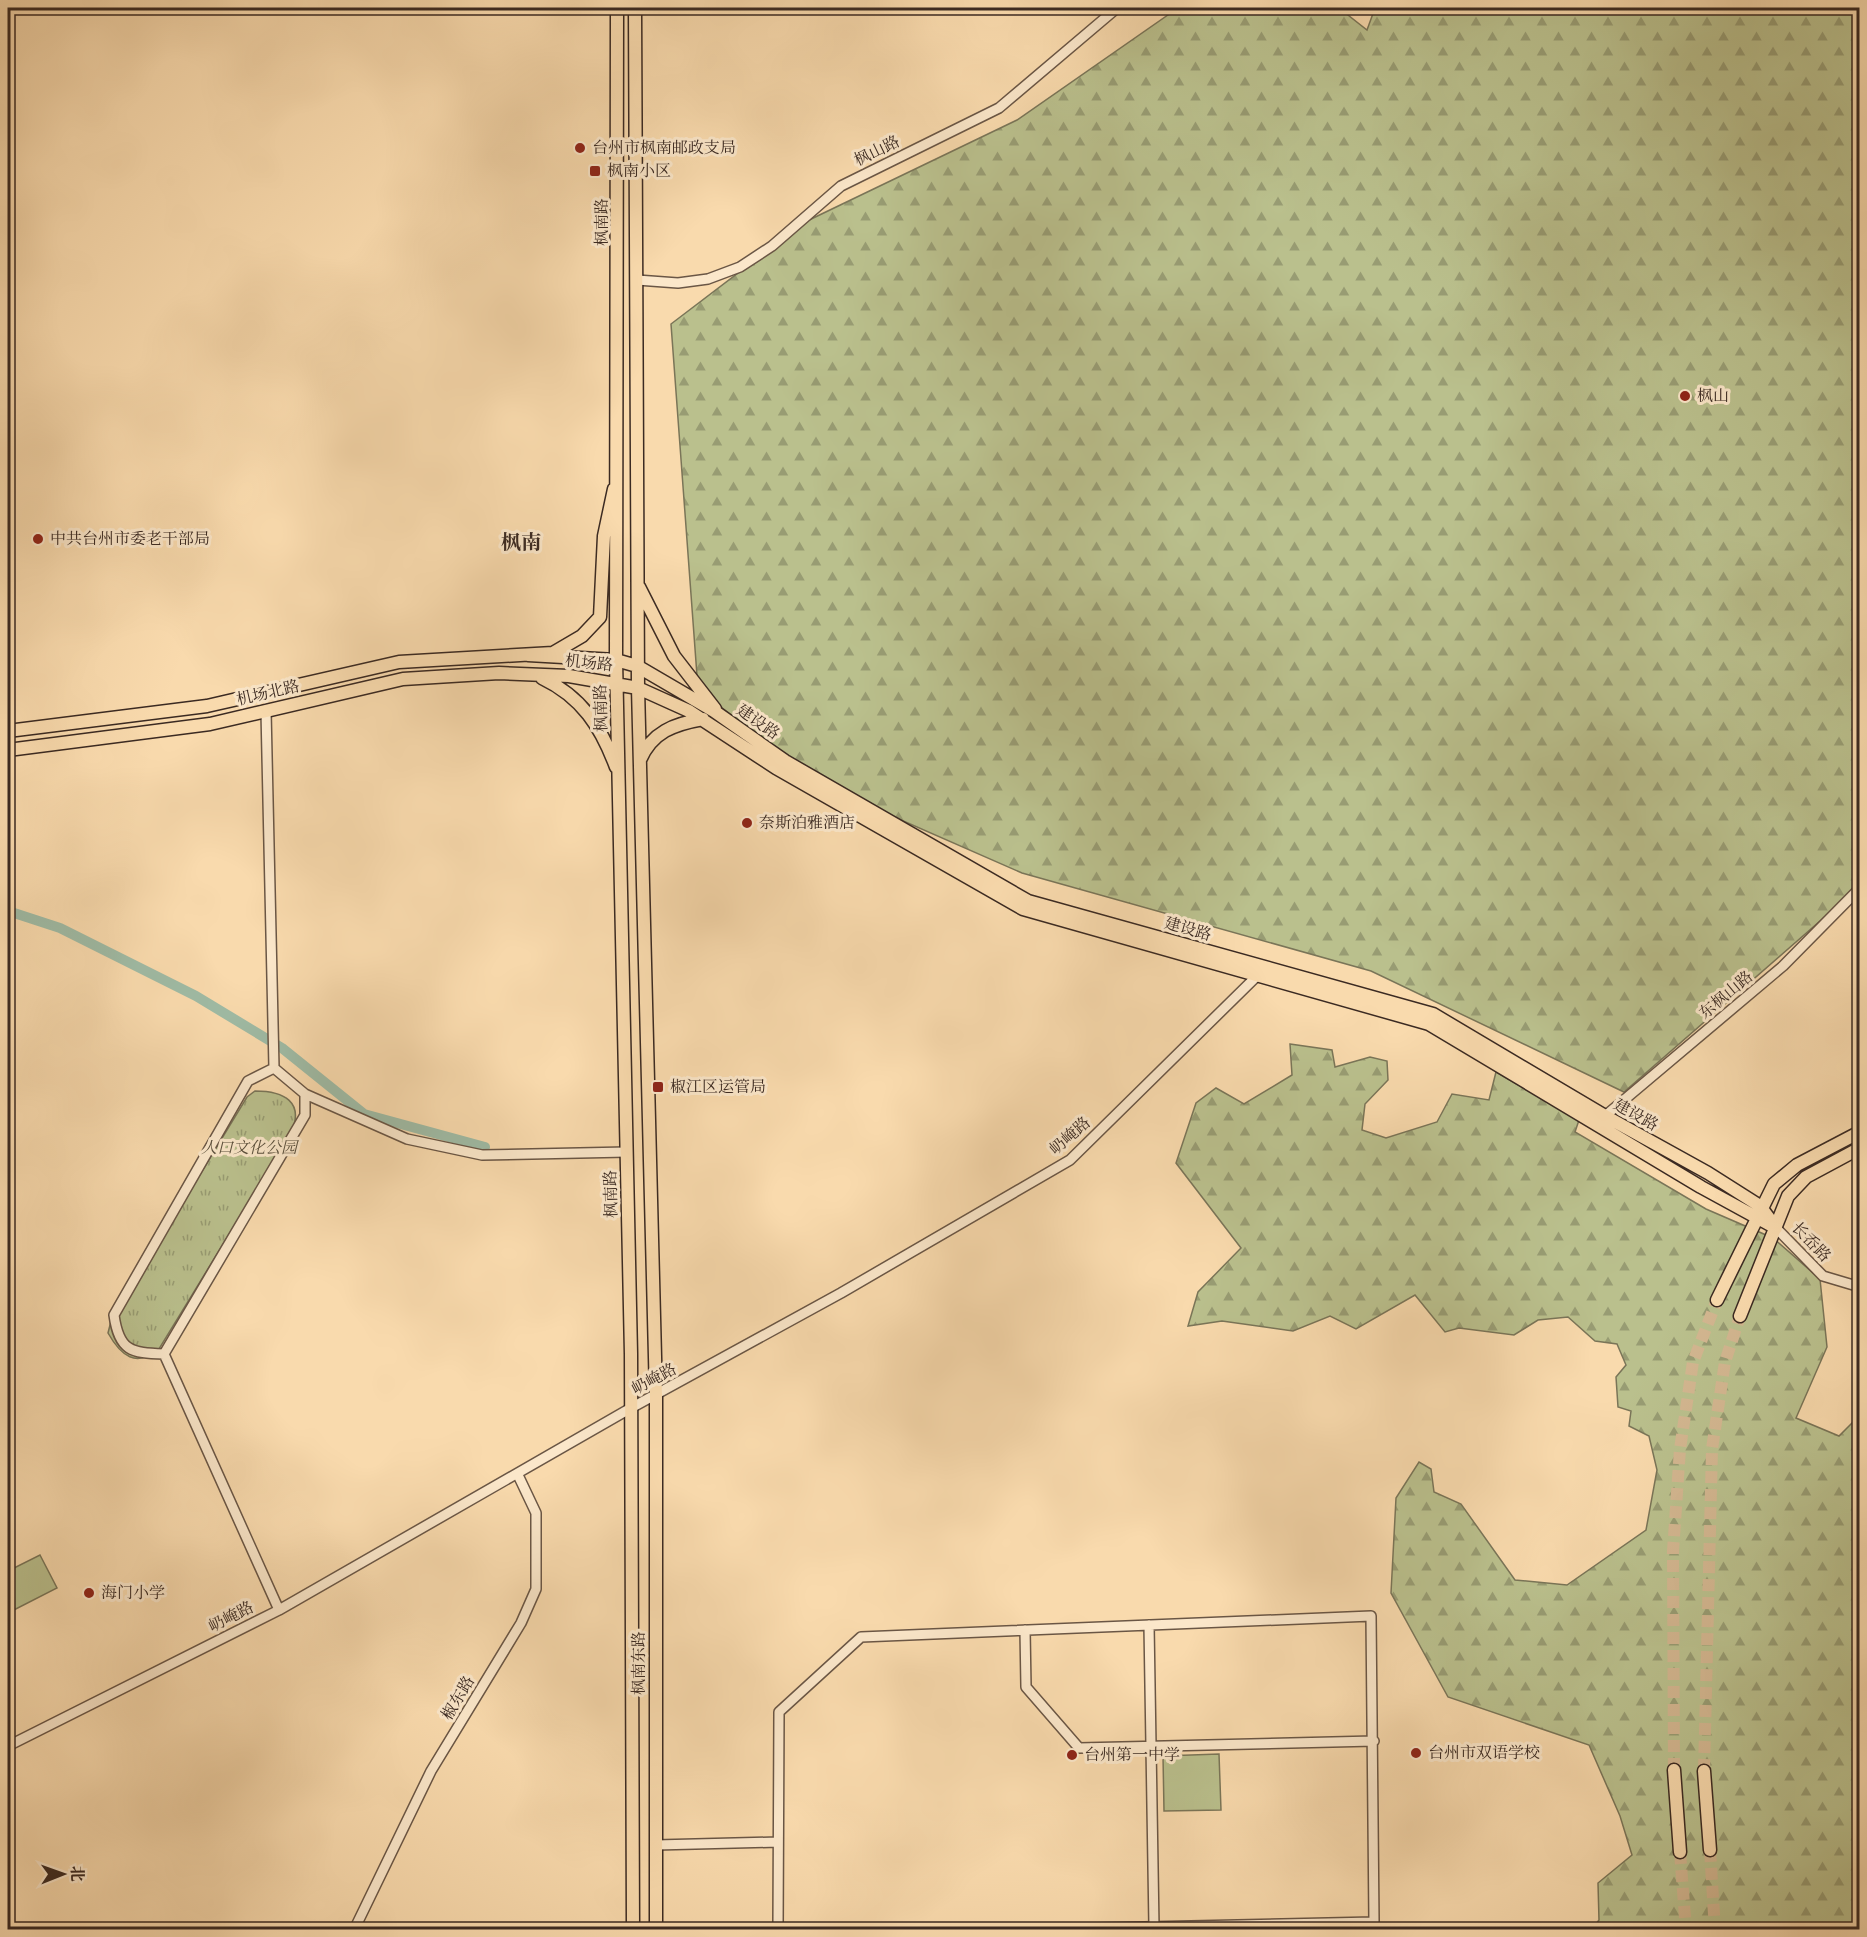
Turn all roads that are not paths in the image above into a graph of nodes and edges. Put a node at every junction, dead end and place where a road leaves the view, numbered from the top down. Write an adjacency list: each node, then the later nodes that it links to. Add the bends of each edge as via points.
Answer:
1 (617, 8): 5 (main road, 枫南路)
2 (635, 8): 4 (main road, 枫南路)
3 (1117, 8): 4 (street, 枫山路, via 999,108 841,186 772,246 740,267 708,279 678,283)
4 (637, 280): 6 (main road, 枫南路)
5 (618, 478): 7 (main road, via 603,536 600,618 565,648); 8 (main road, 枫南路)
6 (637, 582): 9 (main road, 枫南路); 14 (main road, via 674,656)
7 (528, 655): 8 (main road, 机场路); 16 (main road, 机场北路, via 399,662 207,706)
8 (616, 660): 9 (main road, 建设路); 11 (main road, 枫南路)
9 (637, 666): 12 (main road, 枫南路); 14 (main road, 建设路)
10 (535, 675): 11 (main road, 机场路); 13 (main road, 机场北路, via 499,673 403,679); 19 (main road, via 567,692 590,714)
11 (617, 682): 12 (main road, 机场路); 19 (main road, 枫南路)
12 (638, 688): 15 (main road, 建设路); 18 (main road, 枫南路)
13 (266, 711): 17 (main road, 机场北路, via 210,724); 22 (street)
14 (722, 716): 21 (main road, 建设路, via 785,761 1028,901)
15 (703, 719): 18 (main road, via 662,731 653,738); 21 (main road, 建设路, via 776,768 1023,909)
16 (8, 731)
17 (8, 750)
18 (639, 764): 34 (main road, 枫南路)
19 (619, 775): 27 (main road, 枫南路)
20 (1860, 888): 24 (street, 东枫山路, via 1784,966)
21 (1261, 973): 24 (main road, 建设路, via 1434,1014); 28 (main road, 建设路, via 1429,1024); 34 (street, 屷崦路, via 1070,1160)
22 (274, 1068): 23 (street); 33 (street, via 248,1081 114,1316 117,1335 126,1347 140,1353)
23 (305, 1094): 27 (street, via 407,1139 483,1155); 33 (street, via 305,1115)
24 (1605, 1116): 28 (main road, 建设路, via 1708,1173)
25 (1860, 1132): 28 (main road, via 1797,1165 1774,1184)
26 (1860, 1148): 29 (main road, via 1806,1177 1788,1196)
27 (627, 1152): 35 (main road, 枫南路)
28 (1758, 1212): 29 (main road, 建设路); 31 (main road)
29 (1776, 1228): 30 (street, 长岙路, via 1823,1276); 32 (main road)
30 (1860, 1287)
31 (1717, 1300)
32 (1740, 1316)
33 (164, 1354): 37 (street)
34 (656, 1396): 35 (street, 屷崦路); 46 (main road, 枫南东路)
35 (631, 1408): 36 (street, 屷崦路); 51 (main road, 枫南路)
36 (518, 1475): 37 (street, 屷崦路); 50 (street, 椒东路, via 536,1513 536,1589 521,1623 431,1771)
37 (279, 1610): 41 (street, 屷崦路)
38 (1149, 1625): 39 (street); 40 (street, via 1371,1616); 42 (street)
39 (1025, 1630): 42 (street, via 1026,1688 1079,1748); 45 (street, via 861,1637 779,1712)
40 (1374, 1741): 42 (street); 49 (street, via 1374,1922)
41 (8, 1746)
42 (1152, 1746): 49 (street)
43 (1674, 1770): 48 (main road)
44 (1704, 1771): 47 (main road)
45 (778, 1842): 46 (street); 53 (street)
46 (656, 1845): 52 (main road, 枫南东路)
47 (1710, 1850)
48 (1680, 1852)
49 (1154, 1927): 54 (street)
50 (354, 1929)
51 (633, 1929)
52 (656, 1929)
53 (778, 1929)
54 (1009, 1929)

